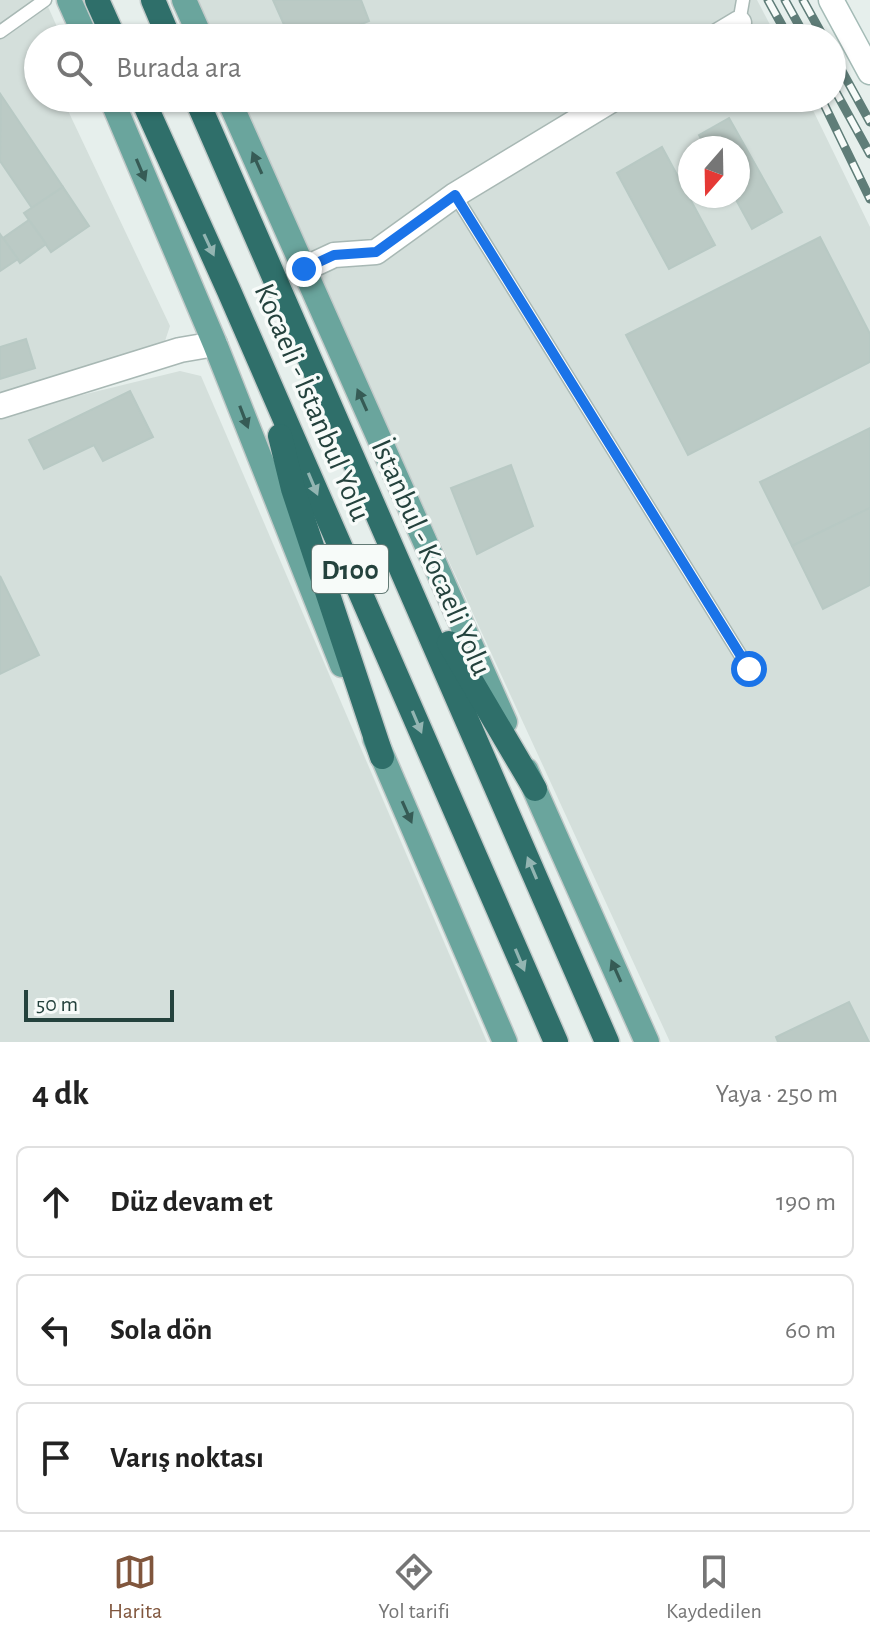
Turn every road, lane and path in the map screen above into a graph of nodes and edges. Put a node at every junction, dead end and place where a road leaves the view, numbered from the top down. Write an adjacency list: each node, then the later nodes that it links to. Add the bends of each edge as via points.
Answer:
1 (45, 0): 13 (lane)
2 (69, 0): 7 (main road)
3 (97, 0): 8 (highway)
4 (153, 0): 9 (highway)
5 (184, 0): 10 (main road)
6 (831, 0): 11 (street)
7 (80, 24)
8 (108, 24)
9 (163, 24)
10 (195, 24)
11 (846, 24)
12 (846, 25): 14 (street)
13 (0, 32)
14 (867, 59)
15 (117, 112): 22 (main road, one-way to 22)
16 (148, 112): 23 (highway, Kocaeli - İstanbul Yolu / D100, one-way to 23)
17 (202, 112): 25 (highway, İstanbul - Kocaeli Yolu / D100)
18 (234, 112): 21 (main road, one-way to 18)
19 (592, 112): 20 (street)
20 (455, 195): 21 (street, via 376,252 334,255); 26 (lane)
21 (304, 269): 28 (main road, one-way to 21)
22 (215, 344): 24 (street); 27 (main road, one-way to 27)
23 (261, 364): 27 (highway, via 293,489); 30 (highway, Kocaeli - İstanbul Yolu / D100, one-way to 30)
24 (0, 406)
25 (395, 552): 28 (highway); 31 (highway, İstanbul - Kocaeli Yolu / D100, one-way to 25)
26 (749, 669)
27 (382, 757): 29 (main road, one-way to 29)
28 (535, 789): 32 (main road, one-way to 28)
29 (505, 1042)
30 (556, 1042)
31 (607, 1042)
32 (647, 1042)

